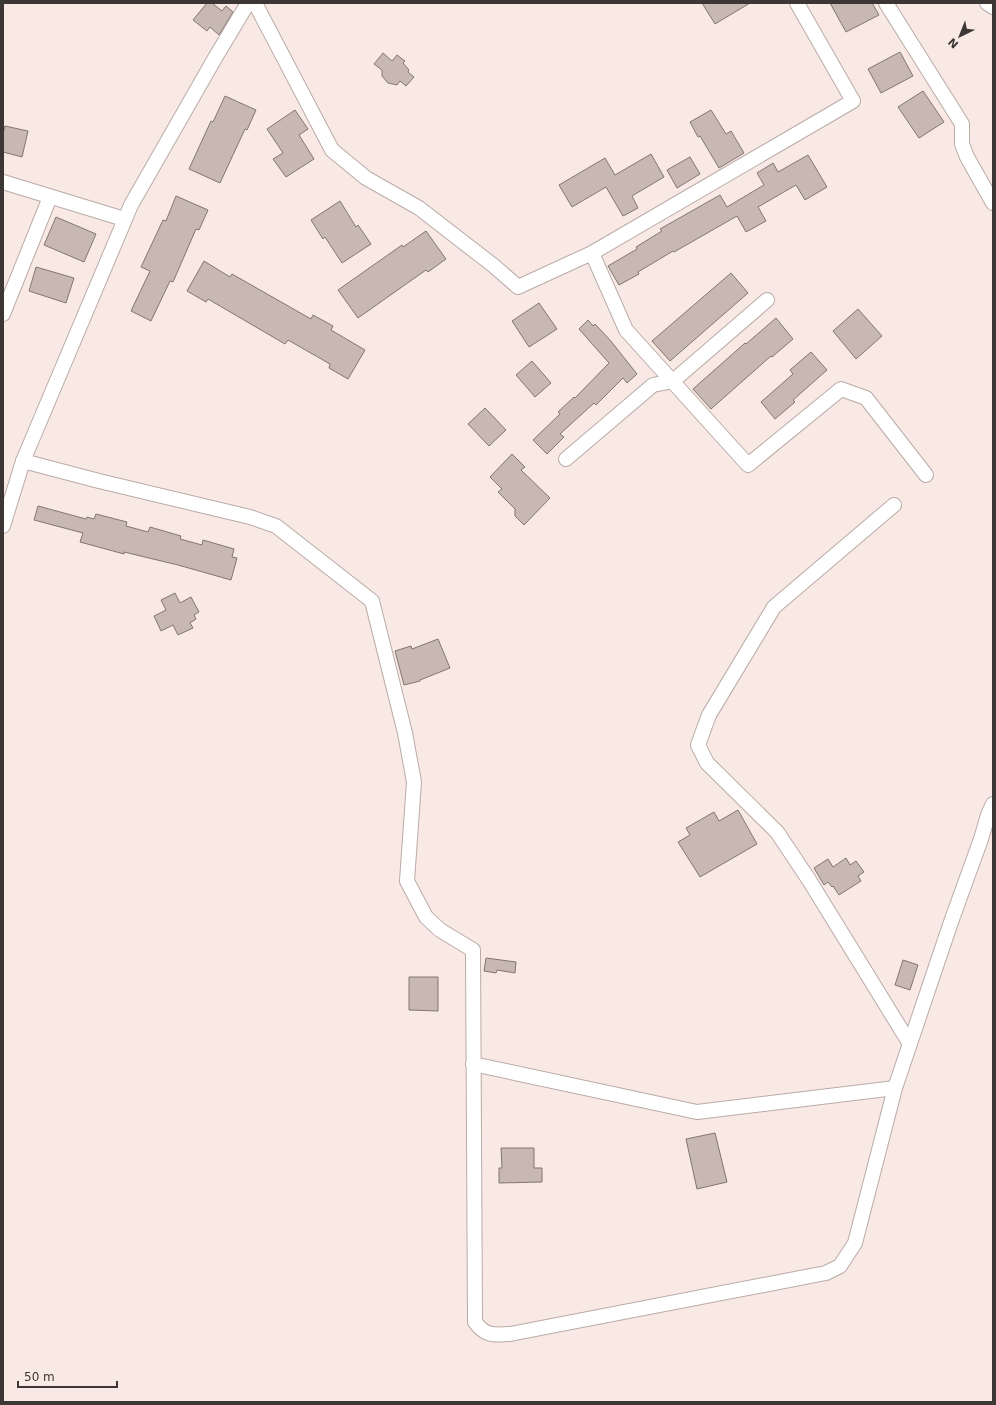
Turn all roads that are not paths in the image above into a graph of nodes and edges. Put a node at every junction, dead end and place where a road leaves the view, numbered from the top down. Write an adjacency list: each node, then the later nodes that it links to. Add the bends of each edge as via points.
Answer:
1 (248, 3): 10 (street)
2 (255, 3): 11 (street, via 332,150 366,178 419,208 518,287)
3 (797, 3): 11 (street, via 853,101)
4 (886, 3): 9 (street, via 962,124 962,144 967,157)
5 (987, 3): 6 (street)
6 (993, 8)
7 (3, 182): 8 (street)
8 (50, 197): 10 (street); 13 (street)
9 (993, 203)
10 (124, 219): 16 (street)
11 (592, 253): 14 (street, via 626,330)
12 (767, 300): 14 (street)
13 (3, 314)
14 (673, 381): 15 (street, via 653,384); 17 (street, via 748,465 841,389 866,398)
15 (566, 459)
16 (23, 461): 19 (street); 22 (street, via 250,517 276,526 372,601 405,734 414,782 407,881 426,917 440,930 473,950)
17 (926, 475)
18 (894, 505): 21 (street, via 774,607 709,715 698,745 708,763 777,832)
19 (3, 526)
20 (993, 804): 21 (street)
21 (910, 1044): 23 (street)
22 (473, 1064): 23 (street, via 697,1112); 23 (street, via 475,1322 480,1330 492,1335 510,1334 826,1273 840,1266 855,1243)
23 (895, 1088)

